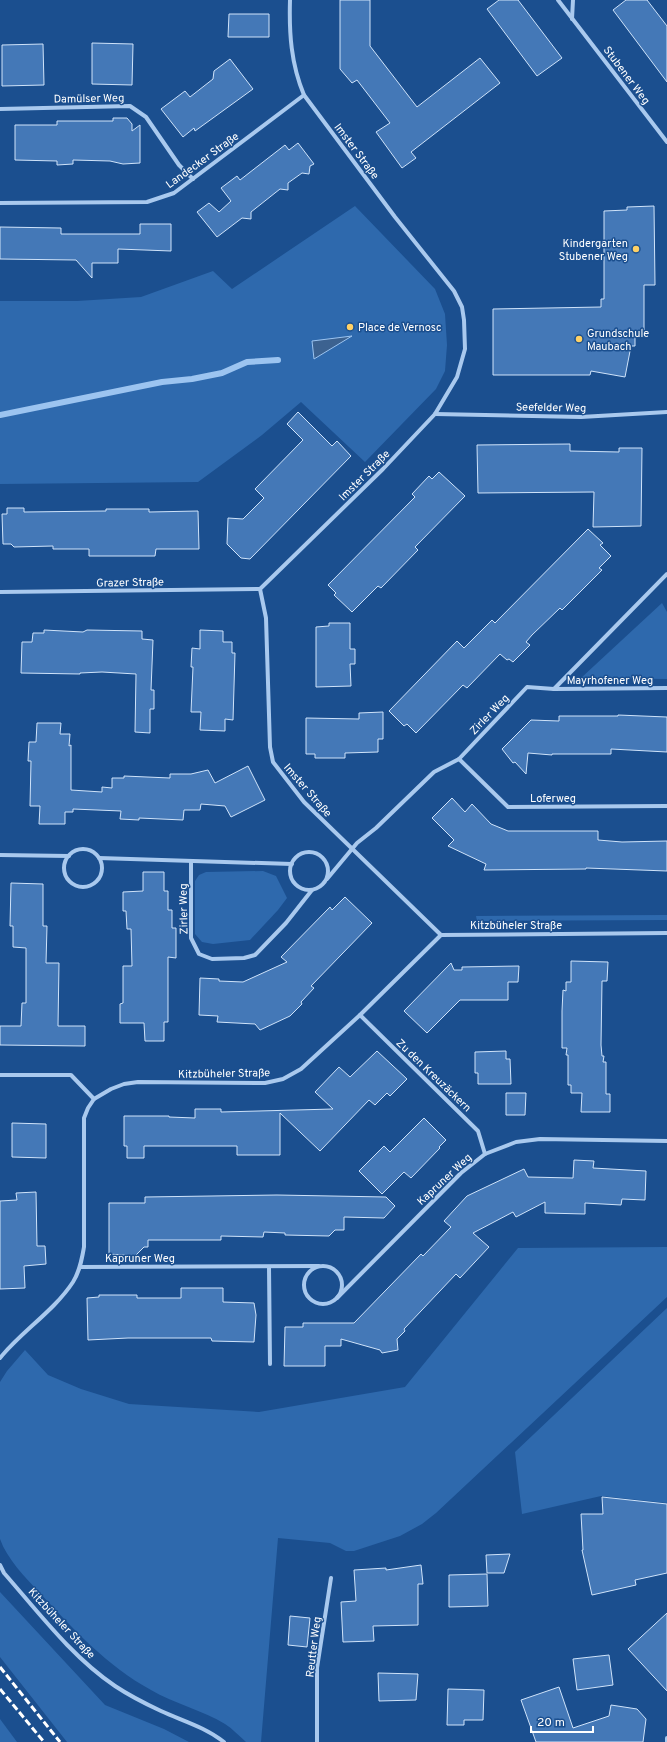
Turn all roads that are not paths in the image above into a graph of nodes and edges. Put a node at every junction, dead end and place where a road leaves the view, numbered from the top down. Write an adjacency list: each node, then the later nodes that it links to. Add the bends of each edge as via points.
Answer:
1 (290, 0): 5 (street, Imster Straße, via 289,25 293,61)
2 (558, 0): 4 (street, Stubener Weg)
3 (573, 0): 4 (street)
4 (572, 19): 7 (street, Stubener Weg)
5 (304, 95): 8 (street, Landecker Straße); 11 (street, Imster Straße, via 454,291 462,307 465,349 457,377)
6 (0, 110): 8 (street, Damülser Weg, via 130,106 146,117 179,164)
7 (667, 142)
8 (193, 179): 9 (street, Landecker Straße, via 174,193 147,202)
9 (0, 203)
10 (667, 412): 11 (street, Seefelder Weg, via 581,417)
11 (436, 414): 13 (street, Imster Straße)
12 (667, 574): 16 (street)
13 (260, 589): 14 (street, Grazer Straße); 19 (street, Imster Straße, via 266,618 270,747 273,762 304,802)
14 (0, 592)
15 (667, 688): 16 (street, Mayrhofener Weg)
16 (554, 689): 17 (street, Zirler Weg, via 527,687)
17 (459, 760): 18 (street, Loferweg, via 508,807); 19 (street, Zirler Weg, via 434,772)
18 (667, 806)
19 (352, 850): 25 (street, Zirler Weg); 28 (street, Imster Straße)
20 (0, 855): 21 (street)
21 (69, 856): 22 (street, via 74,852 86,850); 22 (street, via 64,868 68,880 86,887 101,876 102,865)
22 (99, 858): 23 (street)
23 (191, 862): 24 (street); 26 (street, Zirler Weg, via 191,938 199,954 212,959 255,955 286,923)
24 (292, 864): 25 (street, via 300,855 317,854 328,868); 26 (street, via 290,871 294,883 305,890)
25 (327, 879): 26 (street)
26 (312, 890)
27 (667, 933): 28 (street, Kitzbüheler Straße)
28 (441, 935): 29 (street, Kitzbüheler Straße)
29 (360, 1015): 31 (street, Kitzbüheler Straße, via 301,1069 283,1079 265,1083 138,1082 110,1089); 33 (street, Zu den Kreuzäckern, via 478,1131)
30 (0, 1075): 31 (street, via 71,1075)
31 (94, 1099): 35 (street, via 84,1118 84,1246)
32 (667, 1140): 33 (street, Kapruner Weg, via 540,1139 516,1142)
33 (485, 1154): 37 (street, Kapruner Weg, via 461,1173)
34 (319, 1266): 36 (street, Kapruner Weg); 37 (street, via 331,1268 339,1276 342,1287); 37 (street, via 305,1278 305,1291 313,1301 326,1304)
35 (80, 1267): 36 (street, Kapruner Weg); 38 (street, via 74,1281 62,1296)
36 (269, 1267): 39 (street)
37 (337, 1298)
38 (0, 1358)
39 (270, 1364)
40 (0, 1565): 43 (street, Kitzbüheler Straße, via 4,1573 47,1622 93,1669 138,1700 203,1728)
41 (331, 1578): 44 (street, Reutter Weg, via 318,1668)
42 (667, 1738): 45 (street)
43 (224, 1742)
44 (317, 1742)
45 (667, 1742)

